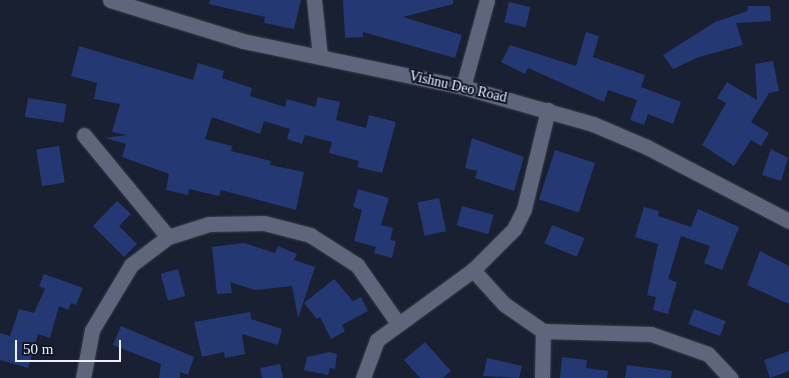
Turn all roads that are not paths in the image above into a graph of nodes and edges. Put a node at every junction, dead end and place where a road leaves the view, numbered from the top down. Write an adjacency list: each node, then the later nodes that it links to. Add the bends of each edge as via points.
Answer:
1 (110, 0): 4 (street, Vishnu Deo Road, via 243,41)
2 (314, 0): 4 (street)
3 (487, 0): 5 (street)
4 (320, 56): 5 (street, Vishnu Deo Road)
5 (463, 87): 6 (street, Vishnu Deo Road)
6 (548, 110): 8 (street, Vishnu Deo Road, via 623,135); 10 (street, via 524,209 514,229)
7 (84, 135): 9 (street)
8 (789, 221)
9 (168, 237): 11 (street, via 209,224 229,222 264,223 310,235 358,265); 13 (street, via 131,265 115,288 92,330)
10 (473, 270): 11 (street); 12 (street, via 504,304)
11 (397, 322): 14 (street, via 378,340)
12 (543, 331): 15 (street); 16 (street, via 651,334 708,354)
13 (83, 378)
14 (363, 378)
15 (542, 378)
16 (730, 378)

